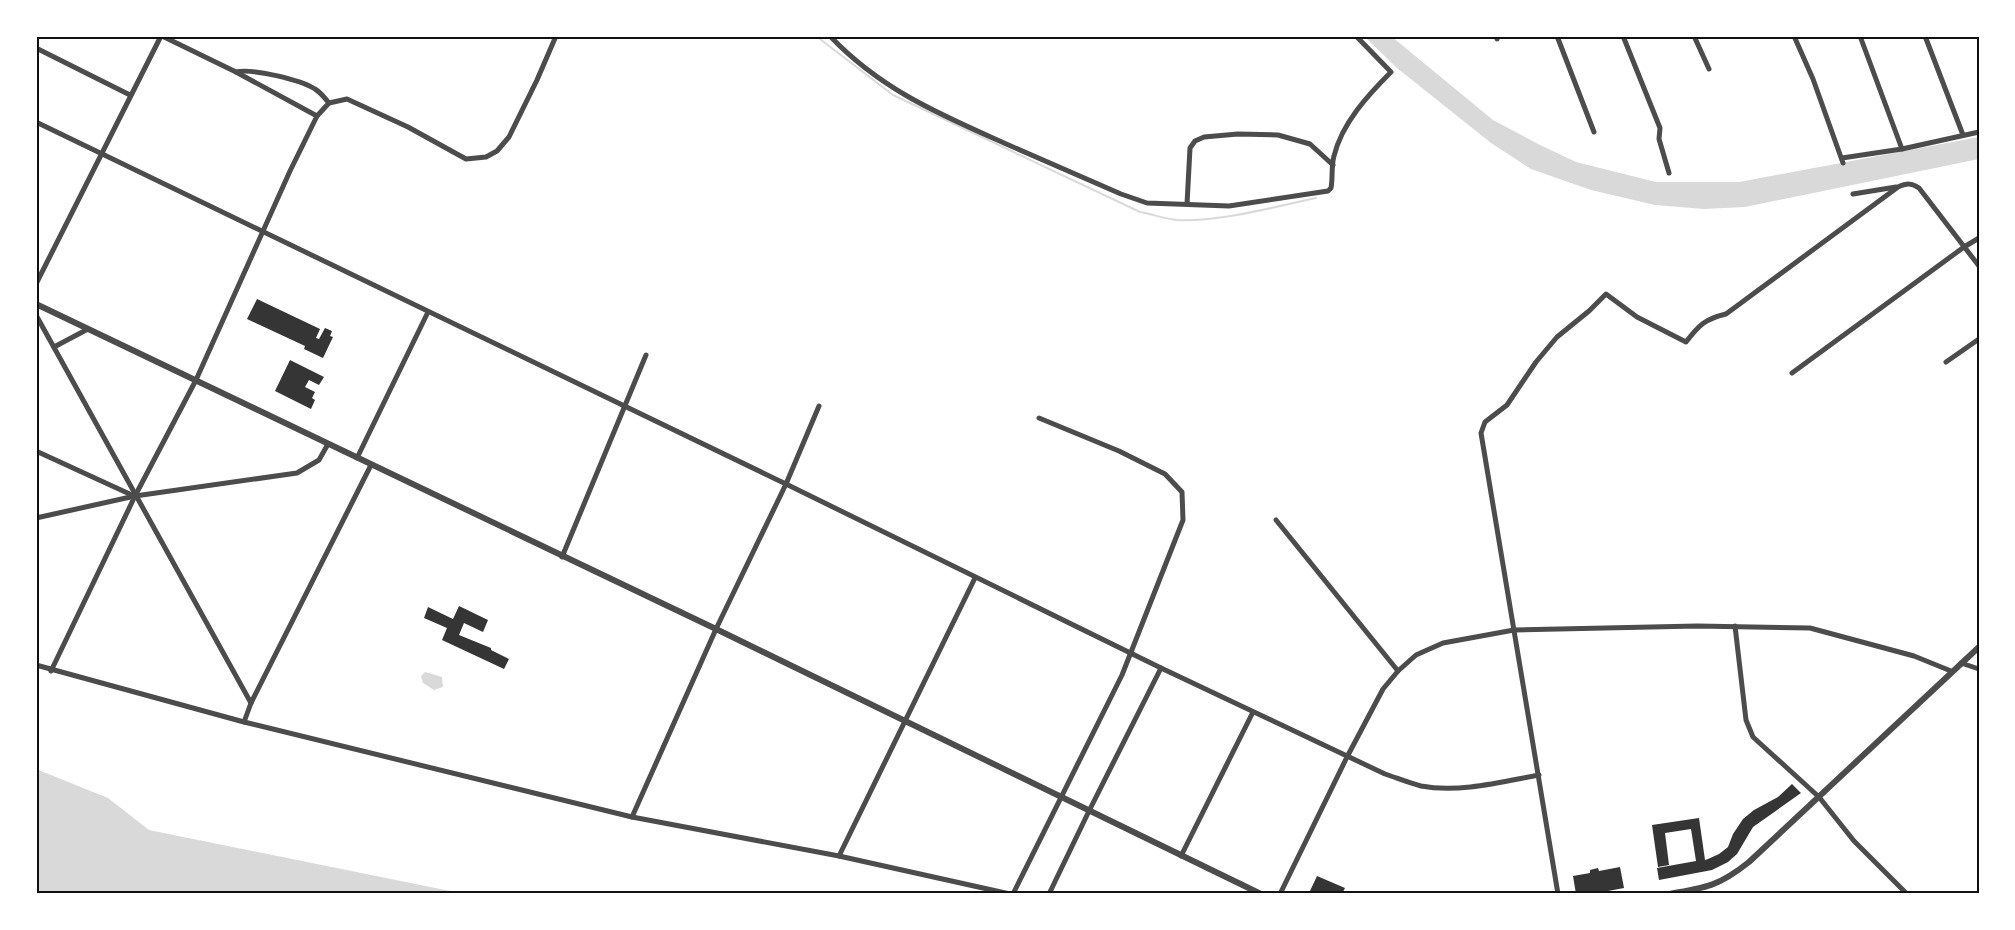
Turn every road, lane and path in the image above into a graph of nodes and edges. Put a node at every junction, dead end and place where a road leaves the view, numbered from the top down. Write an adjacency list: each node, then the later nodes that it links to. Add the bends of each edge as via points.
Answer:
1 (161, 36): 13 (street); 14 (street)
2 (556, 36): 15 (street, via 509,137 486,157 466,159 347,99)
3 (830, 36): 27 (street, via 898,93 967,127 1147,203)
4 (1356, 36): 23 (street, via 1391,72 1346,128)
5 (1557, 36): 18 (street)
6 (1623, 36): 24 (street, via 1660,128 1659,139)
7 (1694, 36): 12 (street)
8 (1794, 36): 21 (street, via 1842,161)
9 (1860, 36): 21 (street)
10 (1925, 36): 20 (street)
11 (36, 48): 14 (street)
12 (1709, 69)
13 (236, 72): 15 (street, via 254,71 301,83 315,89); 16 (street)
14 (130, 95): 22 (street)
15 (329, 103): 16 (street)
16 (317, 116): 28 (street)
17 (36, 122): 22 (street)
18 (1594, 132)
19 (1979, 132): 20 (street)
20 (1963, 135): 21 (street)
21 (1902, 149)
22 (101, 153): 28 (street); 32 (street)
23 (1333, 165): 27 (street, via 1328,190 1229,207); 27 (street, via 1310,144 1278,135 1204,137 1190,148)
24 (1669, 173)
25 (1898, 186): 26 (street); 30 (street, via 1913,184 1919,188); 58 (street, via 1726,314 1698,326 1686,342 1636,317 1605,294 1557,337 1507,405 1485,422 1481,433)
26 (1853, 194)
27 (1187, 204)
28 (263, 233): 34 (street); 42 (street)
29 (1979, 238): 30 (street)
30 (1964, 246): 31 (street); 41 (street)
31 (1979, 266)
32 (36, 284)
33 (36, 304): 36 (street)
34 (429, 312): 43 (street); 48 (street)
35 (36, 315): 38 (street)
36 (88, 329): 38 (street); 42 (street)
37 (1979, 339): 40 (street)
38 (54, 347): 51 (street)
39 (646, 355): 43 (street)
40 (1946, 362)
41 (1792, 372)
42 (196, 380): 46 (street); 51 (street)
43 (625, 406): 50 (street); 54 (street)
44 (819, 406): 50 (street)
45 (1039, 418): 60 (street, via 1165,474 1182,492 1183,520)
46 (328, 444): 48 (street); 51 (street, via 319,460 297,473)
47 (36, 451): 51 (street)
48 (357, 458): 49 (street)
49 (371, 465): 54 (street); 68 (street)
50 (786, 484): 55 (street); 57 (street)
51 (135, 496): 52 (street); 65 (street); 68 (street)
52 (36, 518)
53 (1276, 520): 66 (street)
54 (562, 557): 57 (street)
55 (975, 578): 60 (street); 70 (street)
56 (1735, 626): 58 (street); 67 (street, via 1810,628 1914,656); 74 (street, via 1746,720 1754,737)
57 (716, 629): 70 (street); 77 (street)
58 (1514, 630): 66 (street, via 1443,643 1416,655); 73 (street)
59 (1979, 647): 61 (street)
60 (1130, 652): 63 (street); 75 (street)
61 (1961, 663): 64 (street); 67 (street)
62 (36, 665): 65 (street)
63 (1161, 668): 69 (street); 76 (street)
64 (1979, 669)
65 (51, 670): 71 (street)
66 (1398, 671): 72 (street, via 1383,689)
67 (1952, 671): 74 (street)
68 (251, 703): 71 (street)
69 (1253, 712): 72 (street); 79 (street)
70 (904, 721): 75 (street); 78 (street)
71 (244, 722): 77 (street)
72 (1347, 757): 73 (street, via 1421,786 1486,785); 83 (street)
73 (1539, 775): 84 (street)
74 (1819, 797): 85 (street, via 1733,875 1708,888); 86 (street, via 1854,841)
75 (1061, 798): 76 (street); 80 (street)
76 (1089, 811): 79 (street); 81 (street)
77 (632, 817): 78 (street)
78 (839, 856): 80 (street)
79 (1180, 856): 82 (street)
80 (1011, 894)
81 (1049, 894)
82 (1261, 894)
83 (1280, 894)
84 (1558, 894)
85 (1669, 894)
86 (1907, 894)

